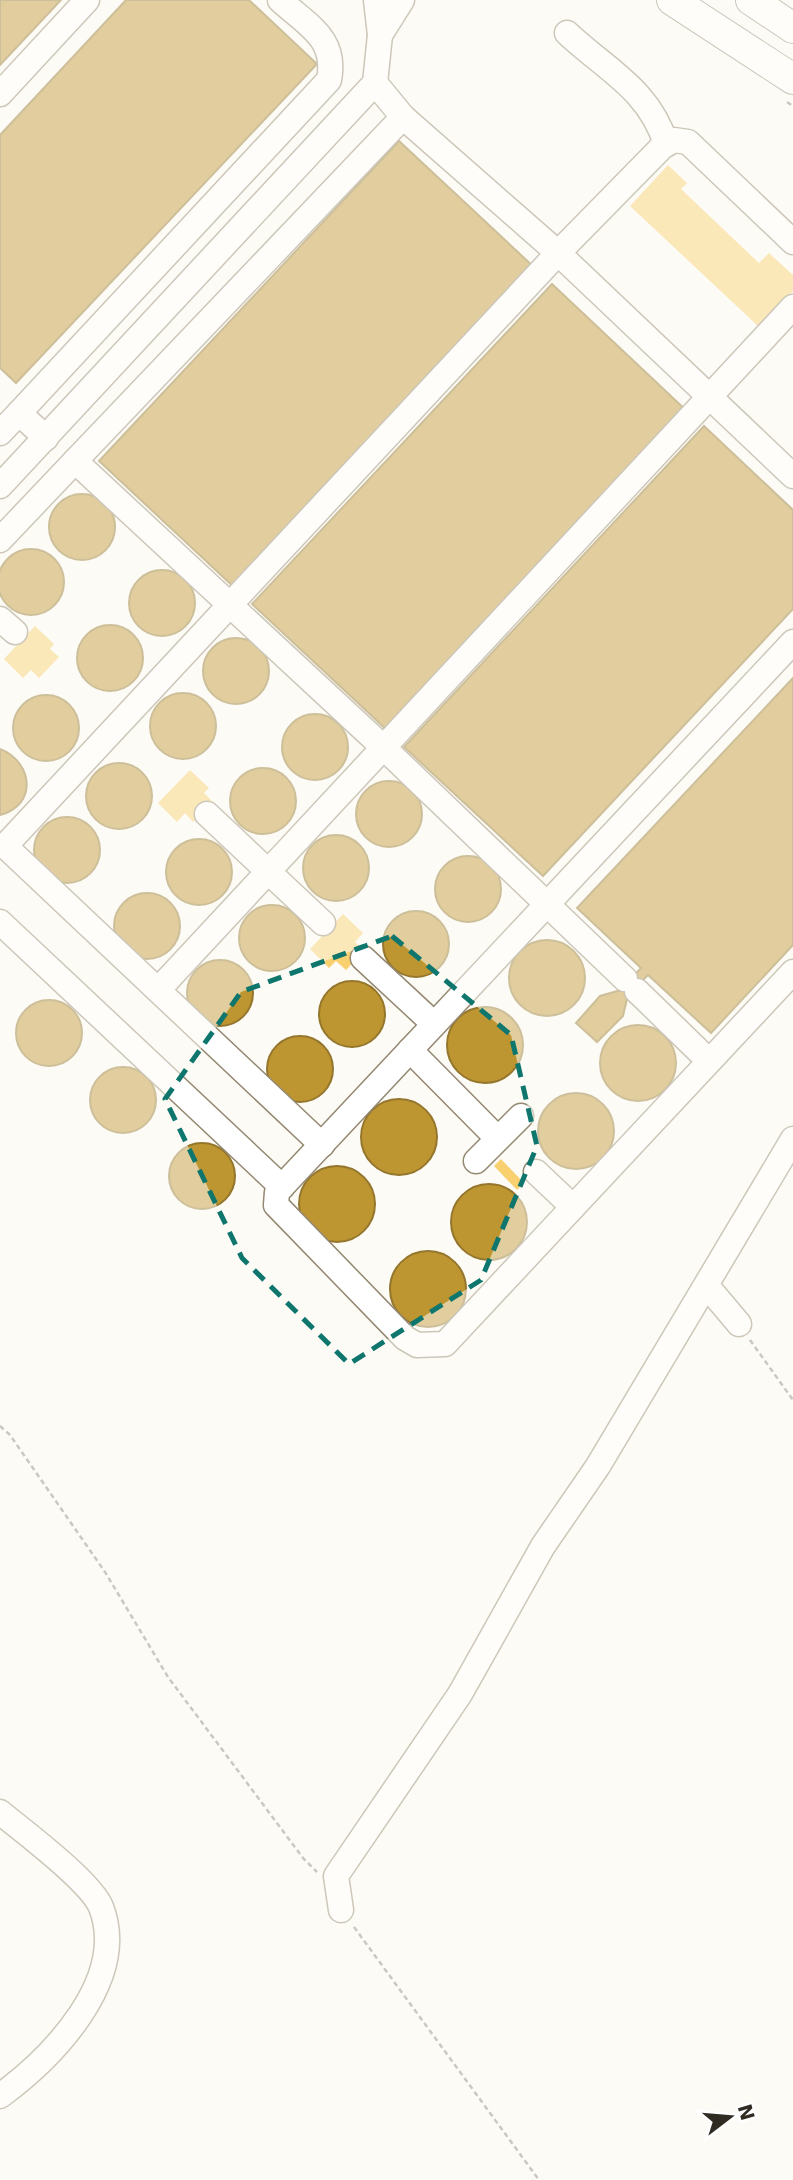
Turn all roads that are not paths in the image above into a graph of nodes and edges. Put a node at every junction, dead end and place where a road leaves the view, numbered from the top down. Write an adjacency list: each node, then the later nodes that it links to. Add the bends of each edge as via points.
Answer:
1 (87, 0): 14 (street)
2 (280, 0): 21 (street, via 328,44 333,61 329,80)
3 (376, 0): 11 (street)
4 (402, 0): 11 (street)
5 (672, 0): 8 (main road)
6 (690, 0): 8 (street)
7 (751, 0): 9 (main road)
8 (718, 29): 12 (main road)
9 (793, 29)
10 (566, 33): 16 (street, via 619,73 652,113)
11 (380, 35): 13 (street)
12 (793, 79)
13 (375, 83): 15 (street); 23 (street)
14 (0, 94)
15 (403, 117): 18 (street); 24 (street)
16 (666, 144): 17 (street, via 688,142); 18 (street)
17 (793, 242)
18 (558, 253): 20 (street); 28 (street)
19 (793, 307): 20 (street)
20 (711, 397): 25 (street); 30 (street)
21 (19, 413): 22 (street); 23 (street)
22 (0, 433)
23 (46, 438): 26 (street)
24 (75, 461): 27 (street); 28 (street)
25 (793, 476)
26 (0, 486)
27 (0, 540)
28 (229, 606): 30 (street); 32 (street)
29 (793, 642): 34 (street)
30 (384, 748): 33 (street); 34 (street)
31 (207, 814): 33 (street)
32 (3, 843): 39 (street)
33 (269, 872): 36 (street); 39 (street)
34 (547, 904): 40 (street); 42 (street)
35 (0, 922): 49 (street)
36 (324, 922)
37 (363, 958): 40 (street)
38 (793, 972): 42 (street)
39 (158, 990): 46 (street)
40 (434, 1024): 41 (street)
41 (410, 1051): 44 (street); 46 (street)
42 (709, 1061): 50 (street)
43 (521, 1116): 44 (street)
44 (497, 1138): 47 (street)
45 (793, 1139): 51 (street)
46 (321, 1145): 49 (street)
47 (476, 1160)
48 (536, 1172): 50 (street)
49 (282, 1186): 50 (street, via 276,1205 405,1338 429,1347 445,1344)
50 (573, 1207)
51 (707, 1286): 52 (street); 54 (street, via 598,1466 543,1546 460,1694 335,1876)
52 (739, 1324)
53 (0, 1812): 55 (street, via 74,1875 100,1905 109,1943 102,1978 71,2027 30,2074)
54 (339, 1901)
55 (0, 2096)

